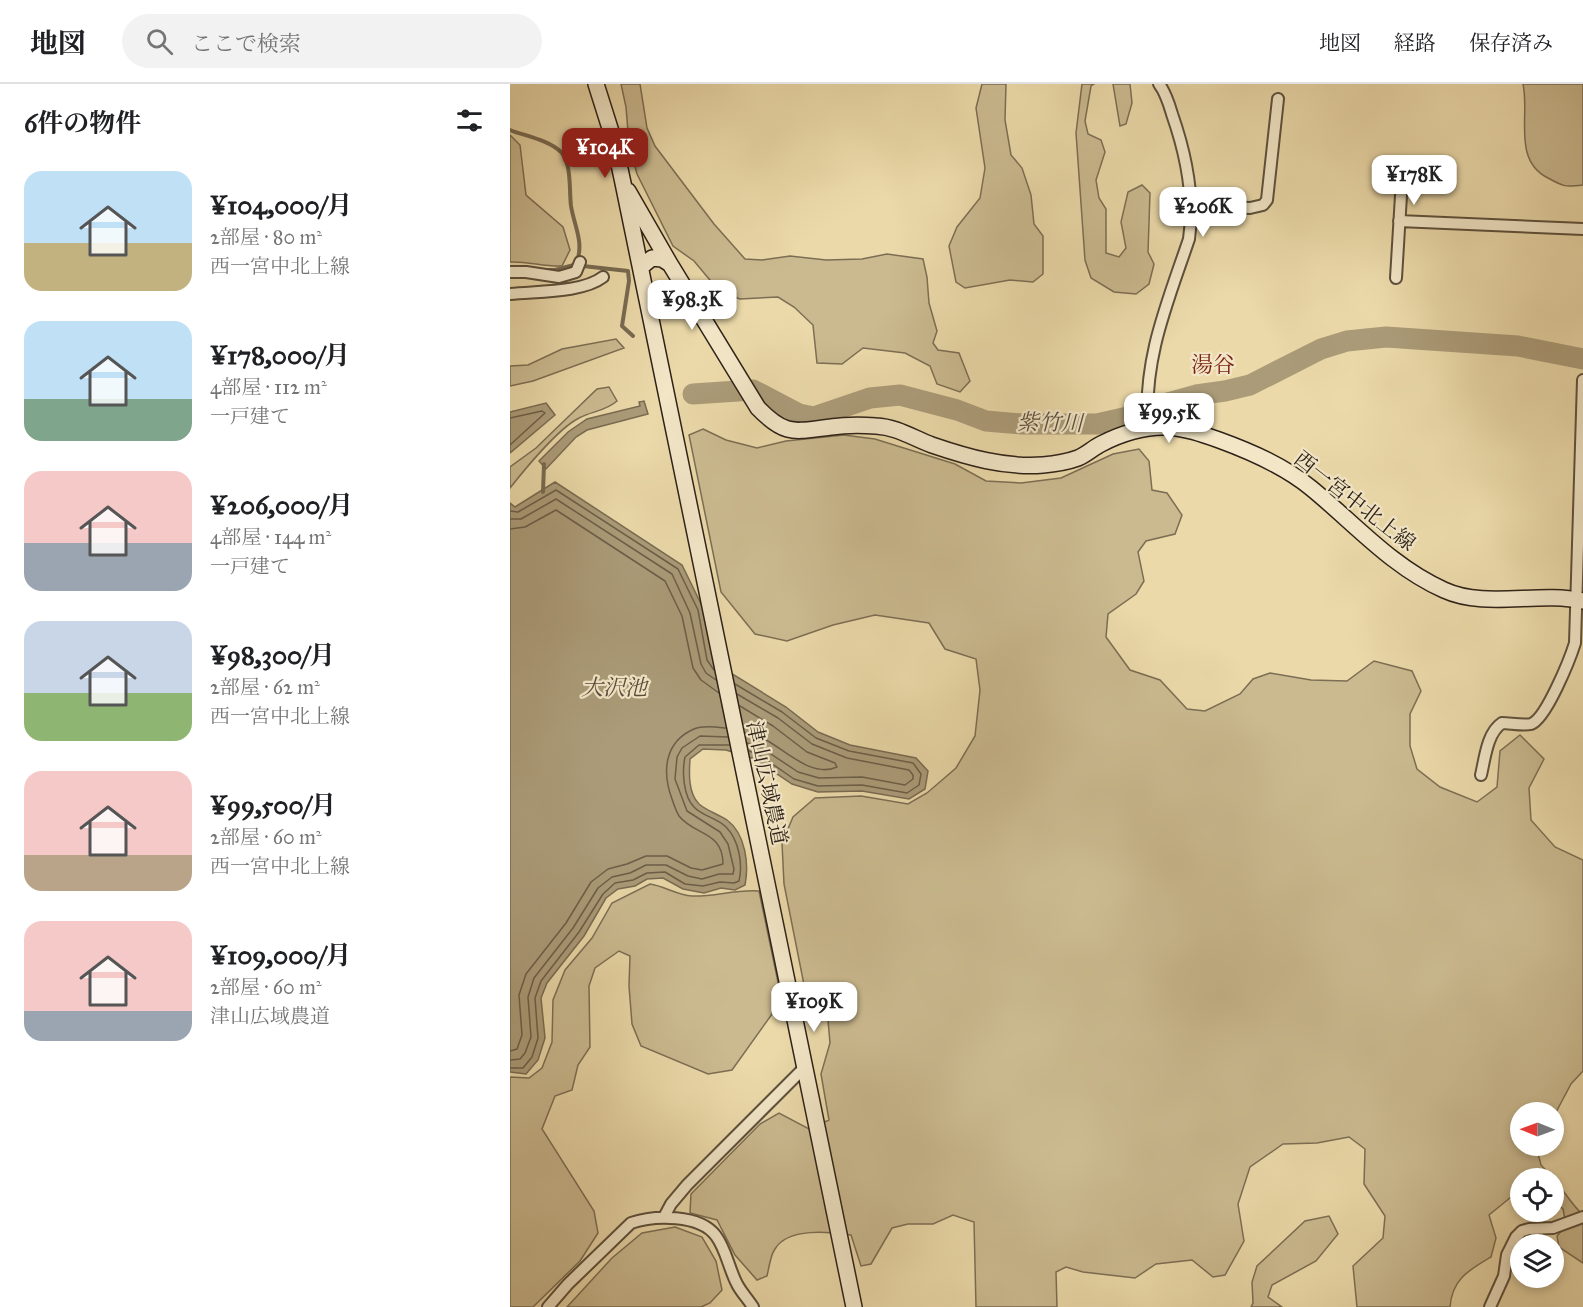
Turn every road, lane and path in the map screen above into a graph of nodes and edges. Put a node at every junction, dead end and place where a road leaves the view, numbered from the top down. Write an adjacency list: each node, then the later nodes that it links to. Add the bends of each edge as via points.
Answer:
1 (596, 84): 5 (main road)
2 (1159, 84): 6 (street, via 1176,125)
3 (1278, 99): 6 (street, via 1263,206)
4 (1380, 165): 7 (street, via 1397,170 1402,179)
5 (623, 183): 10 (main road, 西一宮中北上線); 11 (main road)
6 (1191, 205): 17 (street, via 1189,239 1151,359)
7 (1399, 221): 8 (street); 14 (street)
8 (1583, 229)
9 (580, 262): 12 (street, via 576,272 559,277)
10 (670, 264): 11 (main road, via 652,258); 17 (main road, 西一宮中北上線, via 747,391 768,419 789,430 882,427 969,456 1019,465 1065,462)
11 (641, 267): 20 (main road, 津山広域農道)
12 (510, 272)
13 (603, 277): 15 (street, via 581,287)
14 (1396, 278)
15 (510, 294)
16 (1583, 380): 18 (street)
17 (1148, 422): 18 (main road, 西一宮中北上線, via 1185,429 1271,462 1311,488 1418,577 1446,592 1470,598)
18 (1580, 600): 19 (street, via 1569,661 1540,717 1531,724 1498,725 1492,733)
19 (1481, 774)
20 (805, 1067): 21 (street, via 687,1185); 25 (main road, 津山広域農道)
21 (663, 1217): 23 (street, via 631,1223); 24 (street, via 696,1222 716,1236 737,1284)
22 (1583, 1217): 26 (street, via 1553,1228 1529,1229 1516,1237)
23 (548, 1307)
24 (753, 1307)
25 (854, 1307)
26 (1490, 1307)

